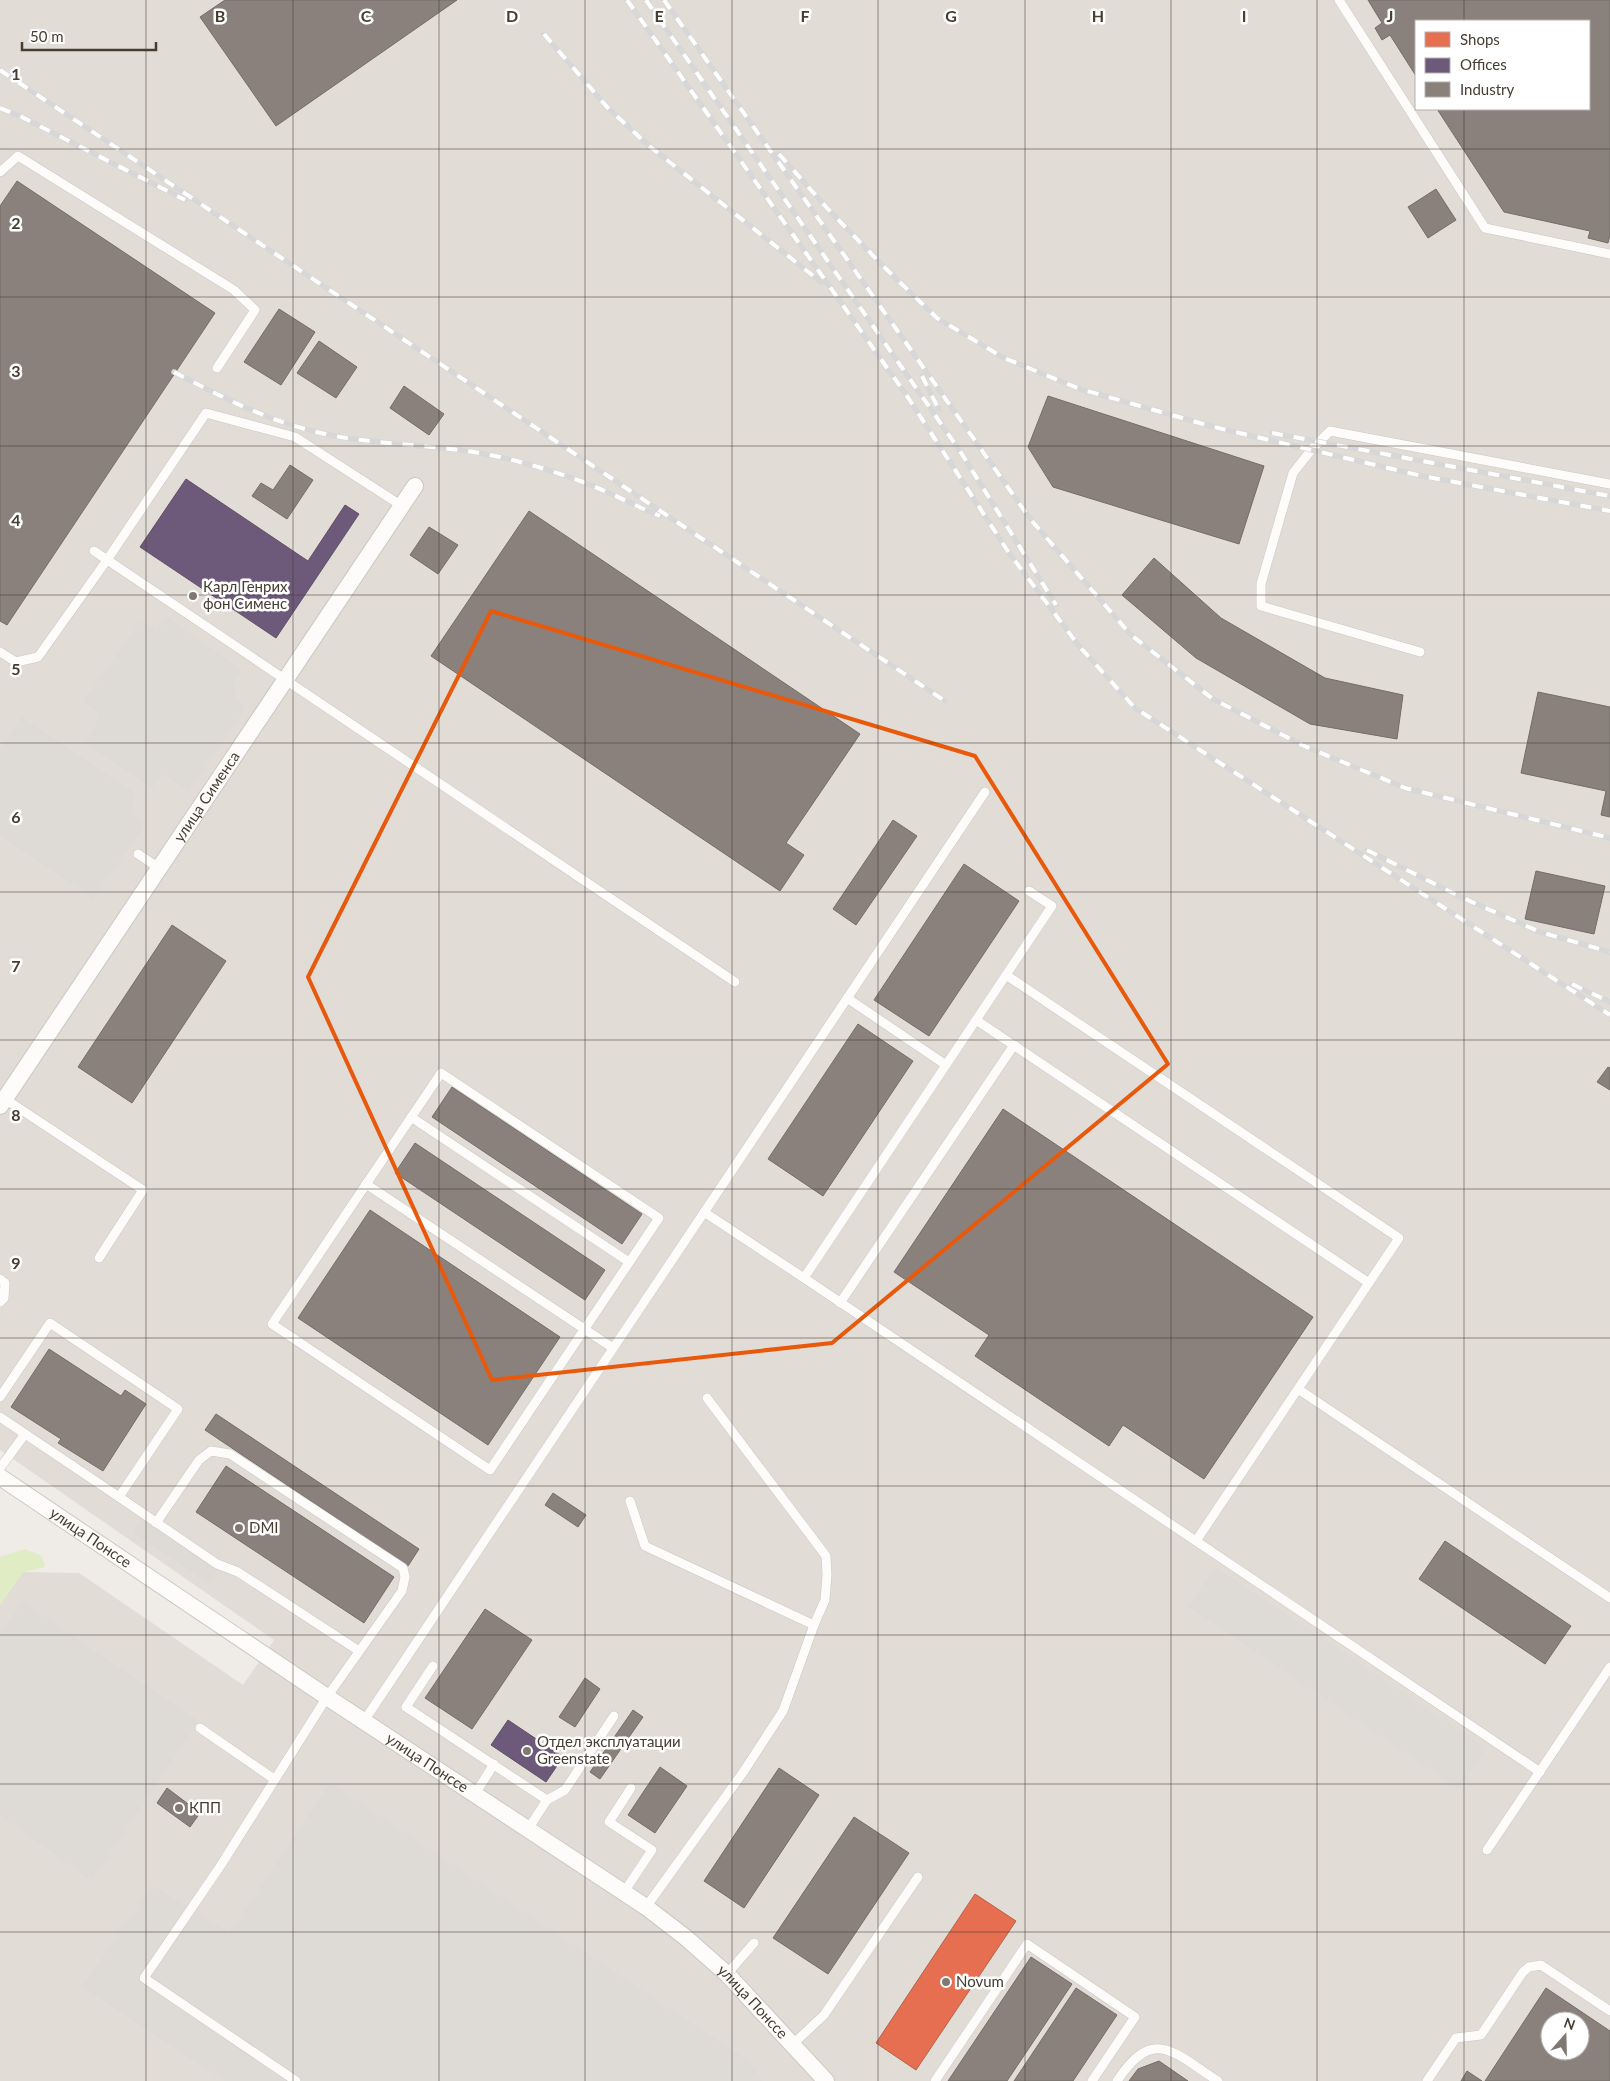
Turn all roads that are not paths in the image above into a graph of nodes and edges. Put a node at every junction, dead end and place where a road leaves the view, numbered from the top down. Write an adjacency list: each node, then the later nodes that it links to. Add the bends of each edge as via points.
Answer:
1 (1340, 0): 3 (lane, via 1485,228)
2 (0, 172): 4 (lane, via 18,156 234,290 255,310)
3 (1610, 254)
4 (217, 368)
5 (1610, 484): 11 (lane, via 1330,432 1324,437 1293,473 1261,584 1261,606)
6 (415, 486): 7 (street, улица Сименса)
7 (402, 506): 9 (lane, via 295,437 206,413); 12 (street, улица Сименса)
8 (94, 551): 9 (lane)
9 (107, 560): 10 (lane, via 38,657 16,662); 12 (lane)
10 (0, 652)
11 (1420, 652)
12 (285, 681): 15 (street, улица Сименса); 18 (lane)
13 (985, 792): 19 (lane)
14 (138, 854): 15 (lane)
15 (159, 868): 23 (street, улица Сименса)
16 (1029, 891): 17 (lane, via 1052,906)
17 (1006, 975): 20 (lane); 31 (lane, via 1399,1238)
18 (736, 982)
19 (847, 998): 22 (lane); 26 (lane)
20 (976, 1020): 21 (lane); 22 (lane)
21 (1014, 1045): 31 (lane); 33 (lane)
22 (946, 1065): 29 (lane)
23 (3, 1102): 27 (lane, via 143,1190)
24 (411, 1117): 25 (lane); 28 (lane); 28 (lane, via 441,1072 659,1218)
25 (366, 1184): 34 (lane); 34 (lane, via 272,1324 490,1470)
26 (704, 1212): 29 (lane); 35 (lane)
27 (99, 1258)
28 (629, 1262): 34 (lane)
29 (804, 1278): 33 (lane)
30 (0, 1279): 32 (lane, via 5,1283 4,1298)
31 (1369, 1283): 36 (lane)
32 (0, 1302)
33 (840, 1303): 46 (lane)
34 (584, 1329): 35 (lane)
35 (613, 1348): 54 (lane)
36 (1298, 1389): 46 (lane); 47 (lane)
37 (0, 1397): 43 (lane, via 50,1323 178,1409)
38 (707, 1398): 48 (lane, via 826,1556 825,1600)
39 (0, 1417): 40 (lane)
40 (25, 1434): 41 (lane); 43 (lane)
41 (0, 1468)
42 (0, 1477): 52 (street, улица Понссе)
43 (119, 1497): 45 (lane)
44 (630, 1500): 48 (lane, via 645,1546)
45 (156, 1523): 49 (lane, via 217,1564 238,1572); 49 (lane, via 199,1460 211,1451 230,1454 403,1568 402,1591)
46 (1196, 1541): 57 (lane)
47 (1610, 1598)
48 (814, 1625): 66 (lane, via 784,1711)
49 (359, 1652): 52 (lane)
50 (433, 1666): 56 (lane, via 406,1707)
51 (1610, 1667): 57 (lane)
52 (327, 1697): 54 (street, улица Понссе); 58 (lane)
53 (614, 1716): 61 (lane, via 565,1790)
54 (364, 1721): 60 (street, улица Понссе)
55 (200, 1728): 58 (lane)
56 (494, 1764): 60 (lane); 61 (lane)
57 (1540, 1772): 63 (lane)
58 (274, 1779): 71 (lane, via 144,1978)
59 (631, 1788): 65 (lane, via 609,1822 652,1850)
60 (475, 1794): 62 (street, улица Понссе)
61 (548, 1800): 62 (lane)
62 (528, 1829): 65 (street, улица Понссе)
63 (1487, 1850)
64 (918, 1877): 70 (lane, via 824,2015)
65 (624, 1892): 66 (street, улица Понссе)
66 (646, 1907): 68 (street, улица Понссе)
67 (754, 1943): 68 (lane)
68 (727, 1974): 70 (street, улица Понссе)
69 (1610, 2011): 77 (lane, via 1541,1965 1529,1967 1522,1972 1481,2035 1456,2038)
70 (793, 2044): 72 (street, улица Понссе)
71 (296, 2081)
72 (826, 2081)
73 (935, 2081): 74 (lane, via 1027,1944 1135,2017)
74 (1092, 2081)
75 (1117, 2081): 76 (lane, via 1138,2054 1157,2048 1169,2050)
76 (1218, 2081)
77 (1428, 2081)

